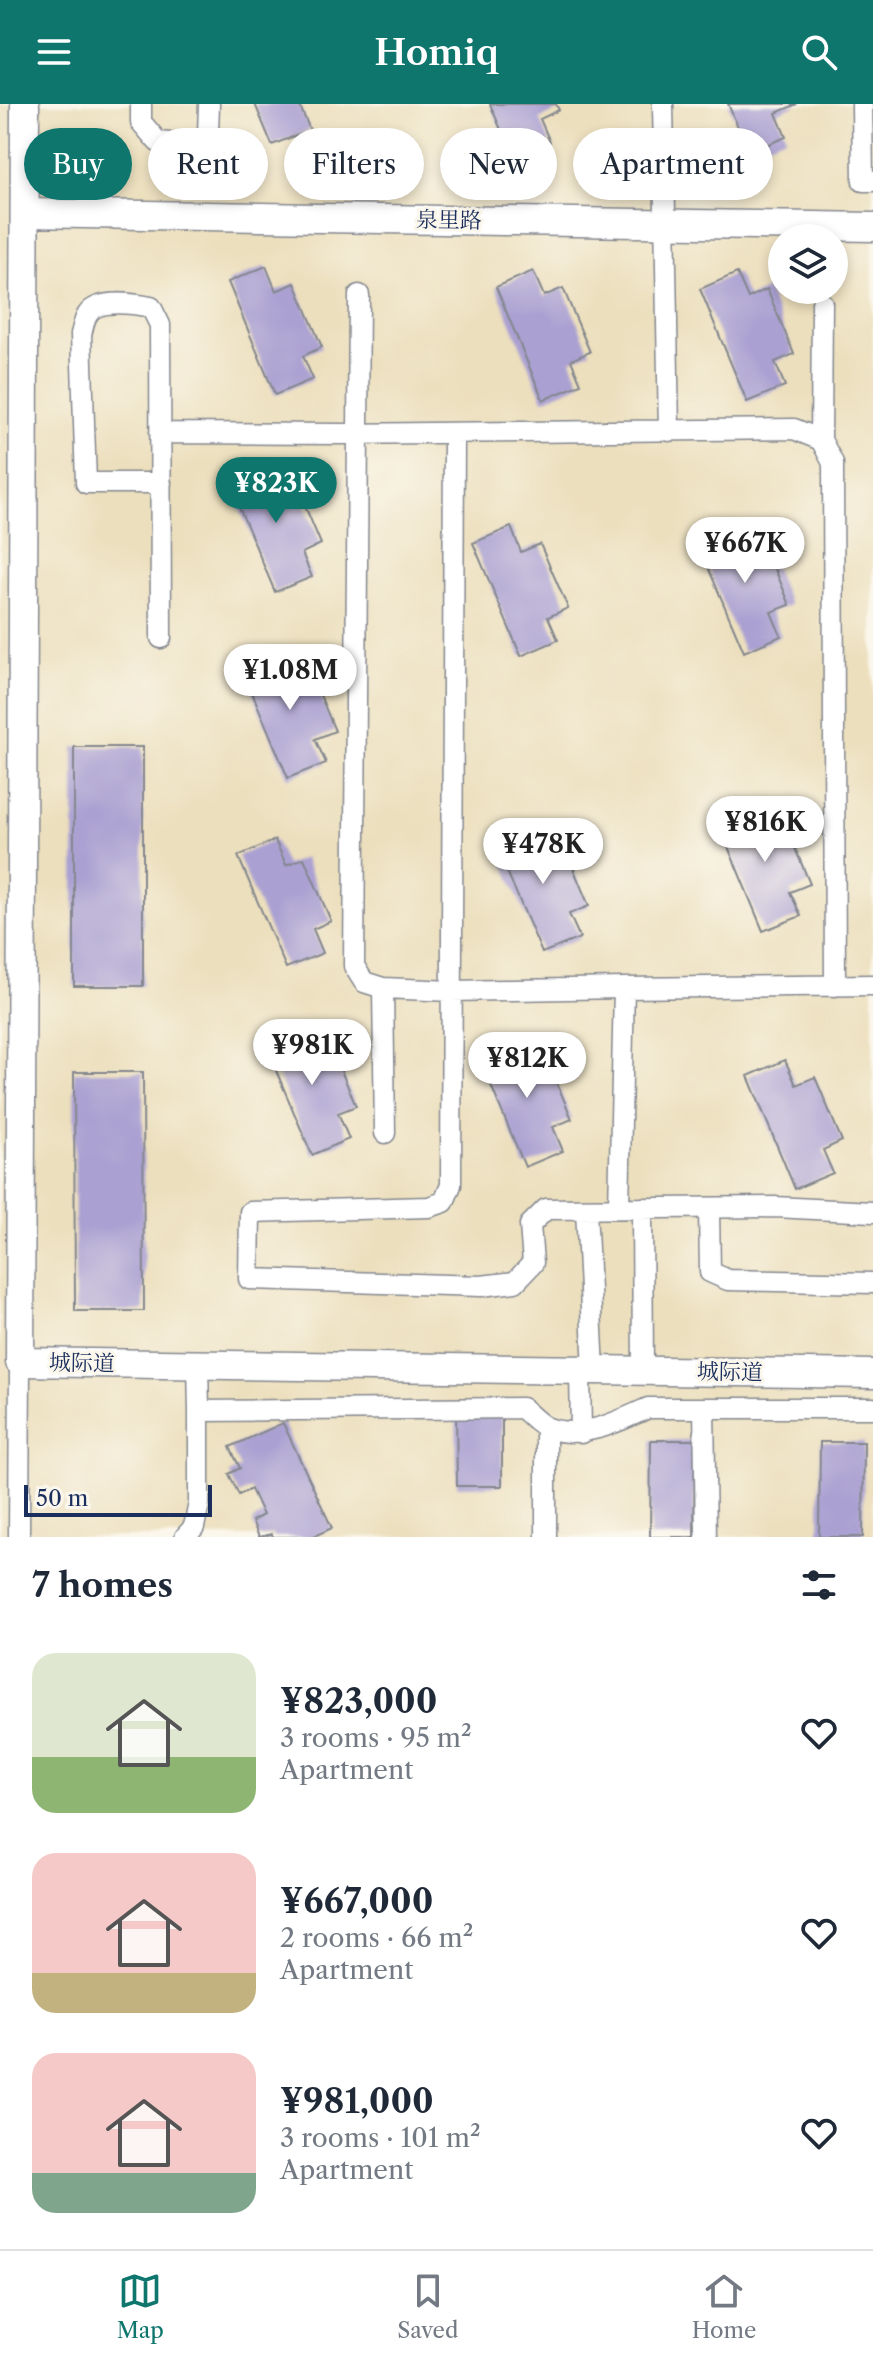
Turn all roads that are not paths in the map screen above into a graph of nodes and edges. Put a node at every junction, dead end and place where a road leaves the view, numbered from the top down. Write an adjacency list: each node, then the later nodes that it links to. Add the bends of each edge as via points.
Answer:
1 (25, 104): 7 (street, 城际道)
2 (141, 104): 3 (street, via 141,122 158,142 194,145 208,134)
3 (209, 104)
4 (663, 104): 8 (street)
5 (862, 104): 6 (street, via 863,181)
6 (873, 181)
7 (25, 213): 8 (street, 泉里路); 31 (street, 城际道)
8 (666, 223): 9 (street, 泉里路); 12 (street)
9 (873, 227)
10 (359, 295): 15 (street)
11 (822, 304): 16 (street)
12 (669, 431): 14 (street); 16 (street, via 794,429)
13 (160, 433): 15 (street); 17 (street); 17 (street, via 156,316 151,307 134,303 97,306 81,334 86,483)
14 (454, 433): 15 (street); 23 (street)
15 (360, 434): 21 (street, via 354,966 364,982)
16 (821, 440): 20 (street, via 833,463)
17 (161, 483): 18 (street)
18 (161, 638)
19 (873, 985): 20 (street)
20 (835, 986): 22 (street)
21 (383, 988): 23 (street); 24 (street)
22 (624, 988): 23 (street); 25 (street)
23 (452, 991): 28 (street, via 451,1185 444,1202 429,1207 250,1212 249,1279 481,1286 515,1282 533,1263 530,1225 546,1209)
24 (385, 1133)
25 (619, 1208): 26 (street); 28 (street)
26 (642, 1208): 27 (street); 34 (street)
27 (709, 1208): 29 (street); 30 (street, via 710,1272 728,1280)
28 (586, 1209): 33 (street)
29 (873, 1212)
30 (873, 1283)
31 (20, 1362): 32 (street, 城际道); 41 (street)
32 (198, 1364): 33 (street, 城际道); 38 (street)
33 (587, 1370): 34 (street, 城际道); 40 (street)
34 (643, 1371): 35 (street, 城际道)
35 (873, 1374)
36 (704, 1408): 37 (street); 40 (street, via 648,1408); 44 (street)
37 (873, 1408)
38 (199, 1411): 39 (street, via 522,1408); 42 (street, via 199,1503 194,1527)
39 (546, 1428): 40 (street); 43 (street)
40 (581, 1433)
41 (19, 1537)
42 (185, 1537)
43 (546, 1537)
44 (706, 1537)

